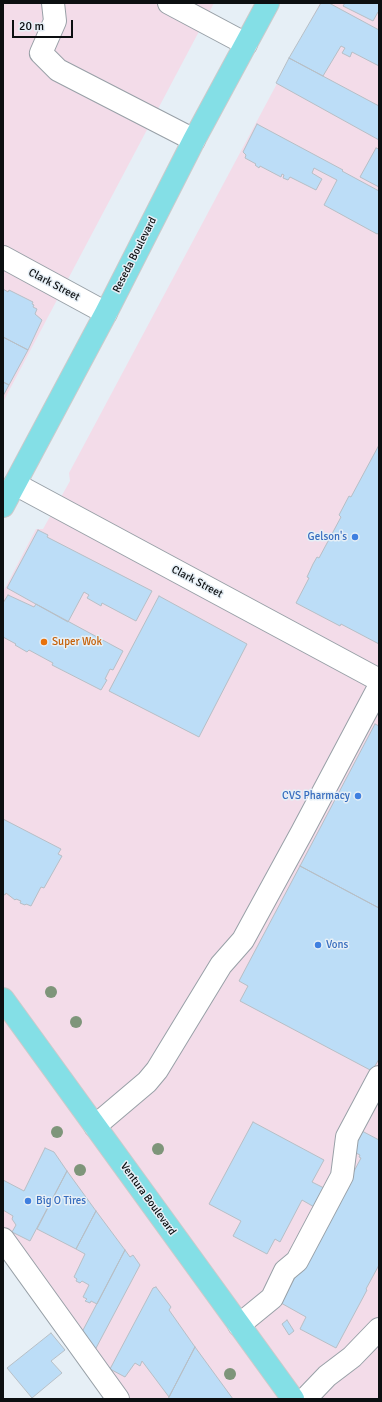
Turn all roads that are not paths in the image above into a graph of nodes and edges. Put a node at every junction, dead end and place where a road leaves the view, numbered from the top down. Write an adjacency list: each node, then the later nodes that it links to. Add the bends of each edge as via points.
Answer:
1 (53, 3): 5 (street, via 55,21 41,53 58,70)
2 (169, 3): 4 (street)
3 (268, 3): 4 (main road, Reseda Boulevard)
4 (246, 44): 5 (main road, Reseda Boulevard)
5 (194, 140): 7 (main road, Reseda Boulevard)
6 (3, 257): 7 (street, Clark Street)
7 (106, 313): 8 (main road, Reseda Boulevard)
8 (15, 484): 9 (main road, Reseda Boulevard); 10 (street, Clark Street)
9 (3, 506)
10 (379, 680)
11 (379, 687): 15 (street, via 243,940 221,965 157,1070 147,1082)
12 (3, 999): 15 (main road, Ventura Boulevard)
13 (379, 1077): 14 (street)
14 (372, 1105): 17 (street, via 347,1137 342,1176 297,1261 285,1271 272,1298)
15 (95, 1126): 17 (main road, Ventura Boulevard)
16 (3, 1239): 19 (street)
17 (239, 1325): 20 (main road, Ventura Boulevard)
18 (379, 1329): 21 (street)
19 (118, 1399)
20 (293, 1399)
21 (305, 1399)

